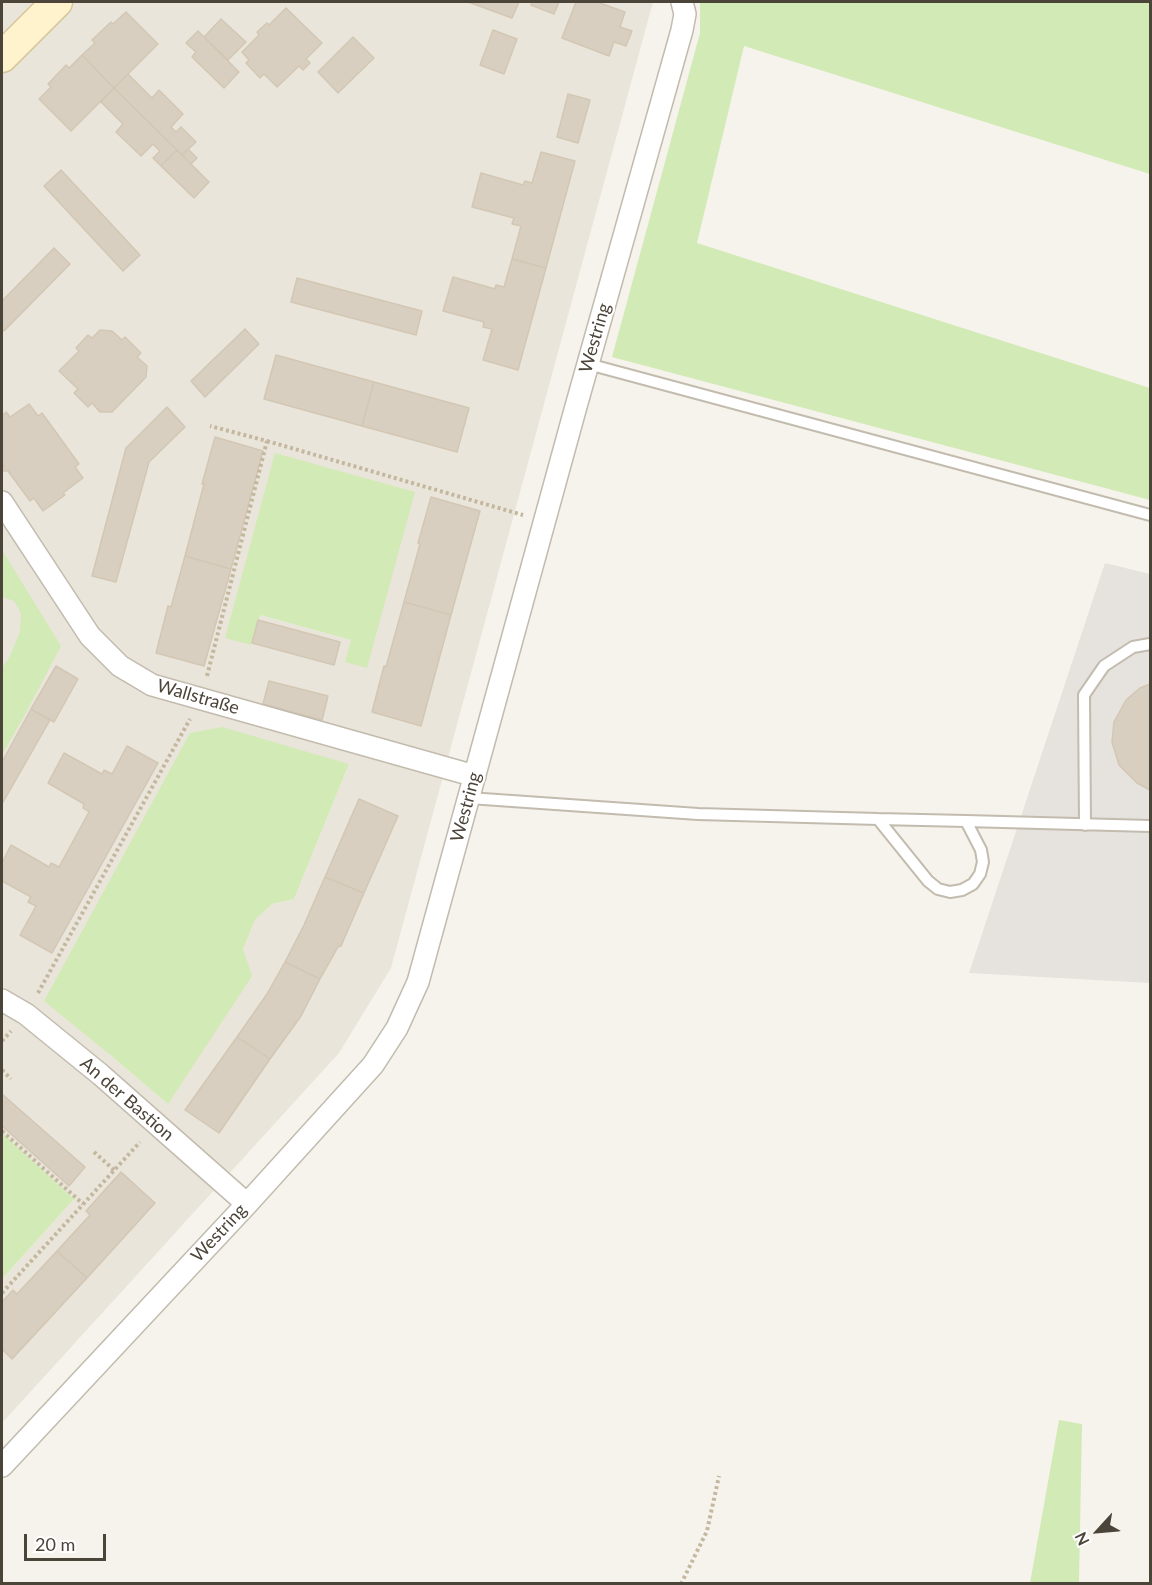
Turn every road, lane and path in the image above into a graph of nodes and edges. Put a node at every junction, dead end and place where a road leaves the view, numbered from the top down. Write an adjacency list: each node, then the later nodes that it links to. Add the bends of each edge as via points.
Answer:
1 (57, 2): 3 (main road)
2 (685, 6): 4 (street, Westring, via 682,30)
3 (2, 57)
4 (588, 364): 8 (lane); 9 (street, Westring)
5 (210, 426): 6 (path)
6 (267, 441): 9 (path); 11 (path)
7 (2, 502): 11 (street, Wallstraße, via 90,636 120,666 152,685)
8 (1150, 514)
9 (544, 521): 12 (street, Westring)
10 (1150, 644): 16 (lane, via 1133,647 1104,666 1084,695)
11 (201, 699): 12 (street, Wallstraße); 19 (path)
12 (475, 776): 13 (street, Westring)
13 (469, 798): 14 (lane, via 698,814); 27 (street, Westring, via 418,982 397,1028 373,1065)
14 (878, 819): 15 (lane); 15 (lane, via 928,881 950,892 973,884 982,868 981,850)
15 (966, 821): 16 (lane)
16 (1085, 825): 17 (lane)
17 (1150, 826)
18 (2, 1000): 19 (street, An der Bastion)
19 (26, 1014): 22 (street, An der Bastion)
20 (2, 1070): 21 (path)
21 (11, 1079)
22 (156, 1124): 25 (path); 27 (street, An der Bastion)
23 (2, 1131): 26 (path)
24 (94, 1152): 25 (path)
25 (114, 1170): 26 (path)
26 (82, 1204): 28 (path)
27 (247, 1204): 29 (street, Westring)
28 (2, 1293)
29 (2, 1466)
30 (719, 1476): 31 (path, via 707,1531)
31 (681, 1584)

